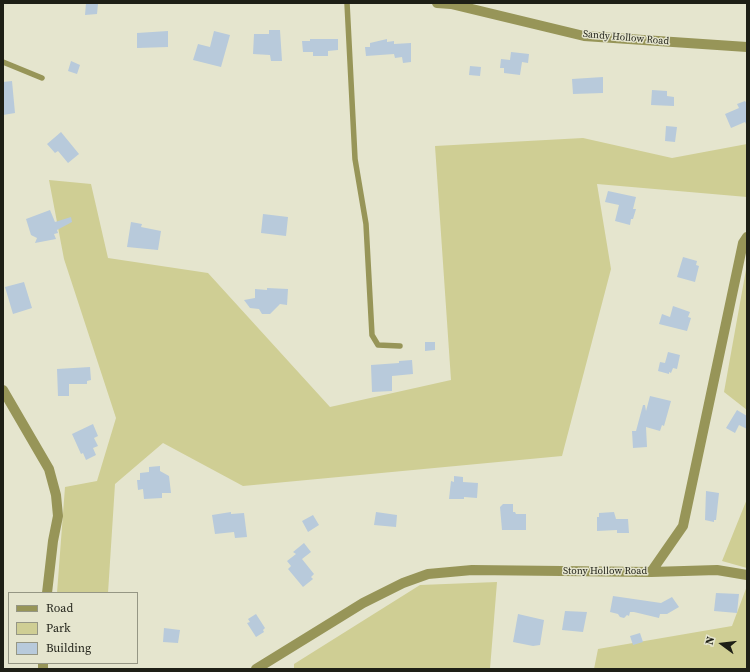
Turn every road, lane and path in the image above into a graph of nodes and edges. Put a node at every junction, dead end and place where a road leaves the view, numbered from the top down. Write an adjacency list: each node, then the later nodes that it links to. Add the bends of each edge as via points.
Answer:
1 (347, 3): 7 (lane, via 355,159 366,224 372,335 378,345)
2 (437, 3): 3 (street, Sandy Hollow Road, via 451,4 584,36)
3 (747, 47)
4 (3, 62): 5 (lane)
5 (42, 78)
6 (747, 237): 9 (street, Stony Hollow Road, via 743,244 683,526)
7 (400, 346)
8 (3, 390): 11 (street, via 49,469 56,495 58,516)
9 (650, 572): 10 (street, via 717,570); 12 (street, Stony Hollow Road, via 472,570 428,574 363,603)
10 (747, 575)
11 (47, 592)
12 (256, 669)

